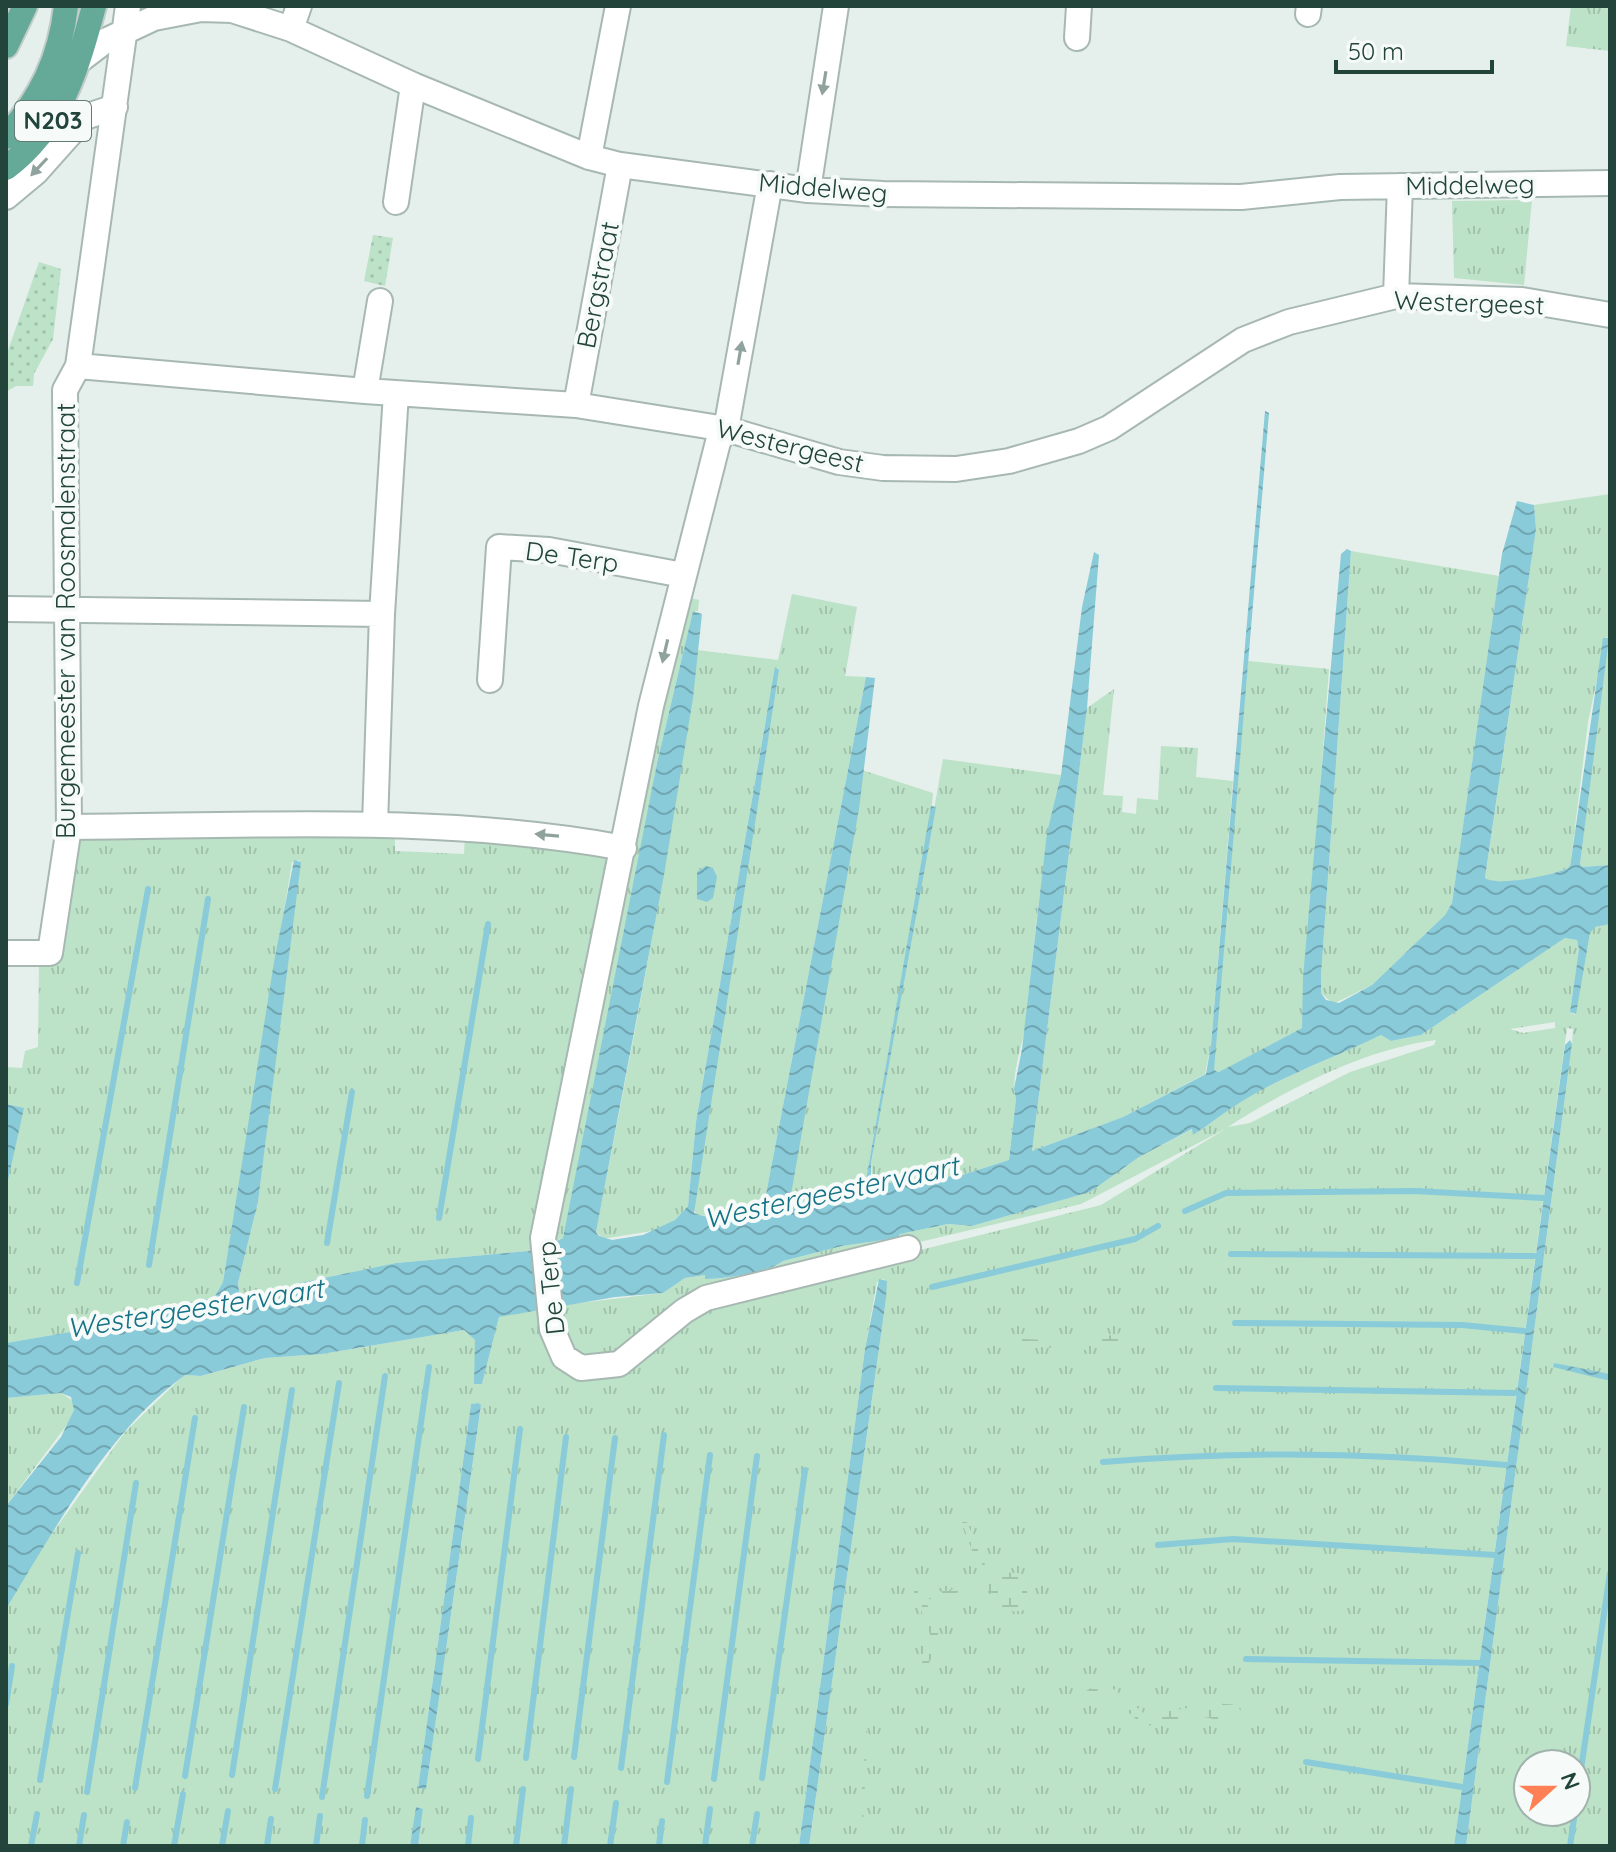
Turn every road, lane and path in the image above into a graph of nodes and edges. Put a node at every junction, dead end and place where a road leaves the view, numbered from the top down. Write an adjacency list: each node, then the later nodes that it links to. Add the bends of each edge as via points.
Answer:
1 (9, 6): 10 (main road)
2 (25, 6): 14 (main road)
3 (66, 6): 18 (main road, N203, via 51,73 30,110)
4 (94, 6): 15 (main road, N203)
5 (128, 6): 12 (street, Burgemeester van Roosmalenstraat)
6 (618, 6): 19 (street)
7 (836, 6): 25 (street, one-way to 25)
8 (1079, 6): 13 (street)
9 (145, 12): 11 (street, Middelweg, via 232,10); 12 (street, Middelweg)
10 (6, 14)
11 (295, 17): 16 (street, Middelweg)
12 (124, 31): 15 (street, Middelweg); 17 (street, Burgemeester van Roosmalenstraat)
13 (1077, 38)
14 (6, 46)
15 (80, 60): 21 (main road, N203, via 53,121)
16 (413, 85): 19 (street, Middelweg); 27 (street)
17 (115, 107): 26 (street, one-way to 26, via 85,117); 31 (street, Burgemeester van Roosmalenstraat)
18 (6, 137)
19 (589, 157): 20 (street, Middelweg)
20 (620, 165): 23 (street, Middelweg); 34 (street, Bergstraat)
21 (6, 168)
22 (1610, 183): 24 (street, Middelweg)
23 (770, 184): 25 (street, Middelweg); 35 (street, De Terp, one-way to 23)
24 (1400, 186): 25 (street, Middelweg, via 1241,197); 28 (street)
25 (808, 190)
26 (6, 197)
27 (396, 202)
28 (1396, 296): 30 (street, Westergeest, via 1522,300); 35 (street, Westergeest, via 1289,322 1243,340 1109,428 1009,461 956,469 883,468 839,462)
29 (380, 301): 32 (street)
30 (1610, 315)
31 (78, 366): 32 (street, Westergeest); 38 (street, Burgemeester van Roosmalenstraat, via 65,390)
32 (365, 391): 33 (street, Westergeest)
33 (396, 393): 34 (street, Westergeest); 39 (street)
34 (576, 405): 35 (street, Westergeest)
35 (726, 429): 36 (street, De Terp, via 718,442)
36 (683, 575): 40 (street, De Terp, via 549,550 499,547); 43 (street, De Terp, one-way to 43)
37 (6, 609): 38 (street)
38 (70, 611): 39 (street); 42 (street, Burgemeester van Roosmalenstraat)
39 (382, 614): 41 (street)
40 (490, 680)
41 (375, 825): 42 (street); 43 (street, one-way to 41, via 553,835)
42 (69, 827): 44 (street, Burgemeester van Roosmalenstraat, via 50,953)
43 (624, 848): 45 (street, De Terp, via 543,1238 552,1329 564,1357 581,1368 619,1364 706,1298)
44 (6, 953)
45 (908, 1248)

